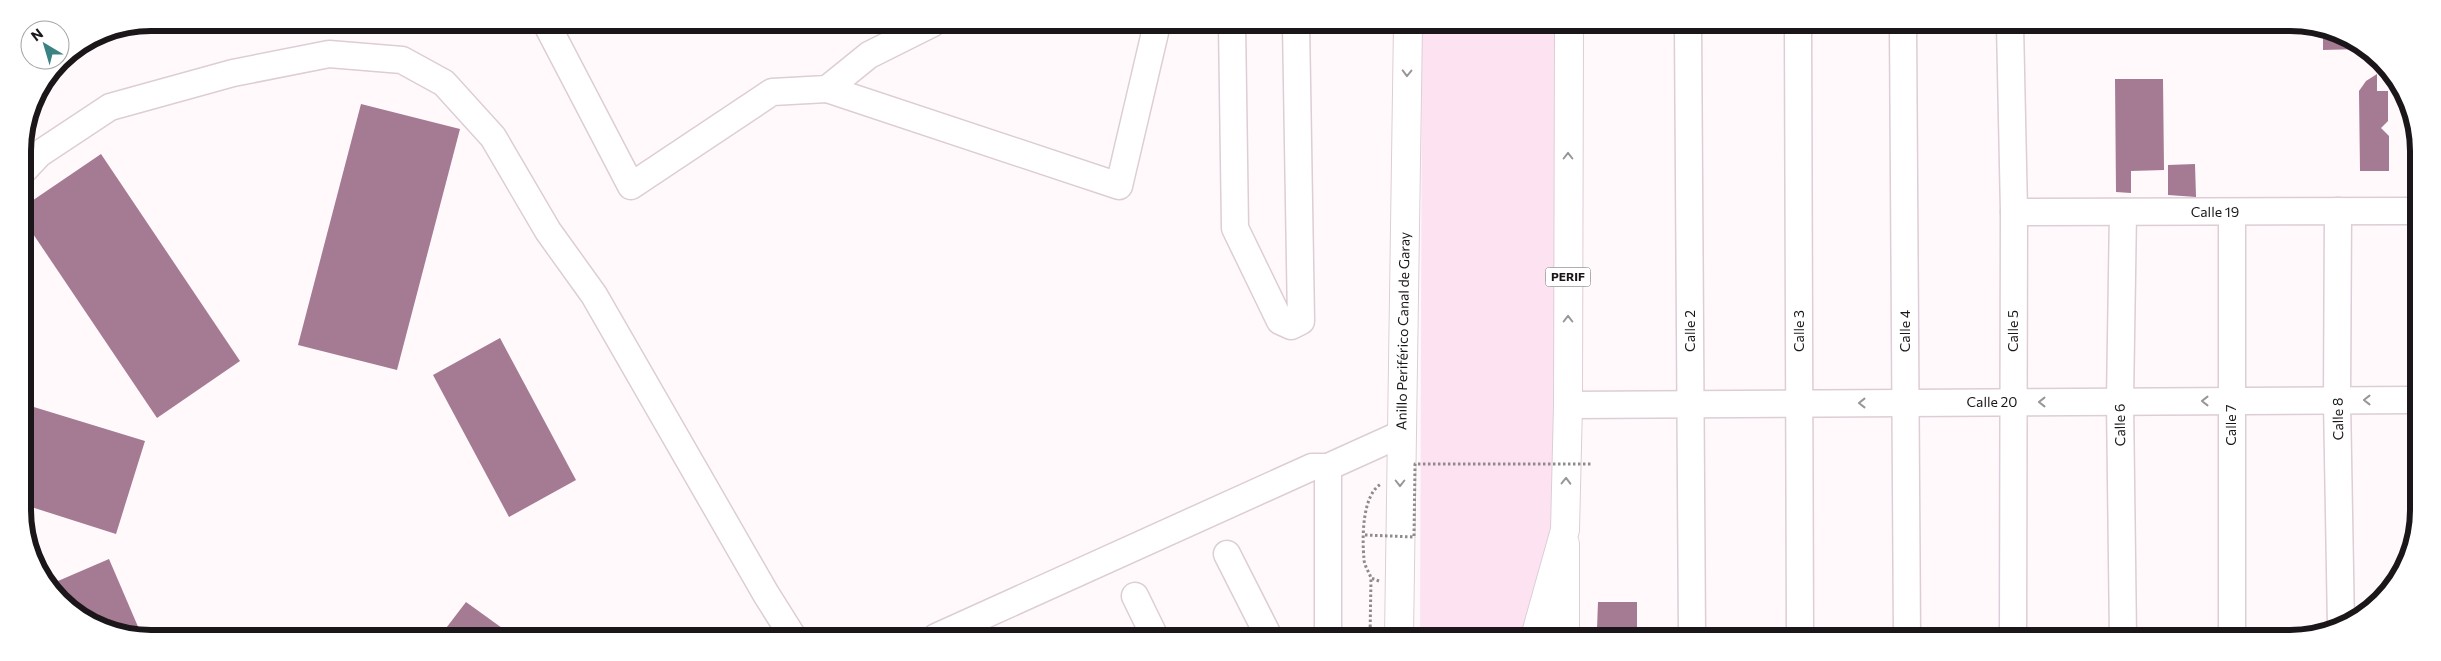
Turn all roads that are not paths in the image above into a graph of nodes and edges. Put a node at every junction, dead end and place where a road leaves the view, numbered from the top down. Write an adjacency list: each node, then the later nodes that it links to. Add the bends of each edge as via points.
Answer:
1 (550, 31): 12 (street, via 631,186 772,92)
2 (917, 31): 12 (street, via 868,55)
3 (1155, 31): 12 (street, via 1119,186)
4 (1232, 31): 5 (street, via 1235,228 1280,321 1291,326 1302,321)
5 (1296, 31)
6 (1408, 31): 28 (main road, Anillo Periférico Canal de Garay, one-way to 28)
7 (1569, 31): 27 (main road, PERIF, one-way to 7)
8 (1688, 31): 25 (street, Calle 2)
9 (1798, 31): 26 (street, Calle 3)
10 (1903, 31): 24 (street, Calle 4)
11 (2010, 31): 16 (street, Calle 5)
12 (827, 88)
13 (32, 161): 47 (street, via 110,106 234,73 329,54 402,60 444,83 493,137 548,231 594,295)
14 (2338, 211): 15 (street, Calle 19); 18 (street, Calle 19); 19 (street, Calle 8)
15 (2410, 211)
16 (2014, 212): 17 (street, Calle 19); 22 (street, Calle 5)
17 (2122, 212): 18 (street, Calle 19); 23 (street, Calle 6)
18 (2232, 212): 21 (street, Calle 7)
19 (2337, 400): 20 (street, Calle 20, one-way to 19); 21 (street, Calle 20); 34 (street, Calle 8)
20 (2410, 400)
21 (2230, 401): 23 (street, Calle 20, one-way to 23); 46 (street, Calle 7)
22 (2012, 402): 23 (street, Calle 20, one-way to 22); 24 (street, Calle 20); 44 (street, Calle 5)
23 (2120, 402): 45 (street, Calle 6)
24 (1905, 403): 26 (street, Calle 20, one-way to 26); 43 (street, Calle 4)
25 (1690, 404): 26 (street, Calle 20); 27 (street, Calle 20); 41 (street, Calle 2)
26 (1799, 404): 42 (street, Calle 3)
27 (1568, 406): 30 (main road, PERIF, one-way to 27)
28 (1401, 434): 29 (street); 37 (main road, Anillo Periférico Canal de Garay, one-way to 37)
29 (1328, 467): 36 (street); 48 (street, via 1312,467)
30 (1565, 530): 33 (main road, PERIF); 38 (main road, PERIF)
31 (1227, 554): 35 (street)
32 (1135, 596): 49 (street)
33 (1564, 607): 39 (street); 40 (main road, PERIF)
34 (2342, 618)
35 (1265, 629)
36 (1328, 629)
37 (1399, 629)
38 (1537, 629)
39 (1558, 629)
40 (1565, 629)
41 (1692, 629)
42 (1800, 629)
43 (1907, 629)
44 (2014, 629)
45 (2123, 629)
46 (2232, 629)
47 (786, 630)
48 (952, 630)
49 (1151, 630)

